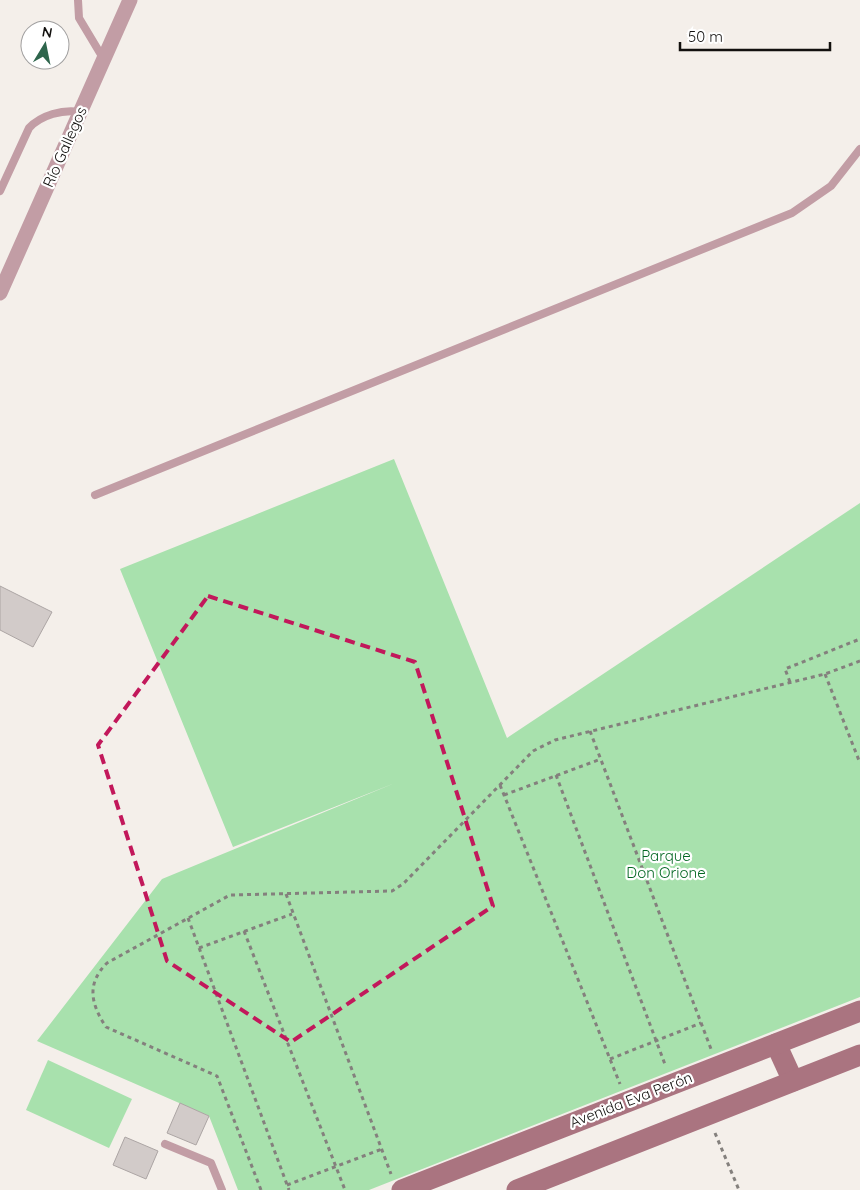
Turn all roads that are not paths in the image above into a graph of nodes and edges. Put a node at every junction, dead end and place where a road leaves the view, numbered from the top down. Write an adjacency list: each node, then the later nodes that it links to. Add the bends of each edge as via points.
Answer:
1 (78, 0): 3 (lane, via 79,18)
2 (130, 0): 3 (street, Río Gallegos)
3 (104, 59): 4 (street, Río Gallegos)
4 (80, 112): 6 (lane, via 70,110 36,121 29,128); 7 (street, Río Gallegos)
5 (860, 149): 8 (lane, via 831,186 792,214)
6 (0, 191)
7 (0, 293)
8 (95, 495)
9 (860, 1011): 10 (main road, Avenida Eva Perón)
10 (776, 1044): 12 (main road); 14 (main road, Avenida Eva Perón)
11 (860, 1055): 12 (main road)
12 (793, 1081): 16 (main road)
13 (166, 1144): 15 (lane, via 212,1162)
14 (398, 1185)
15 (222, 1190)
16 (517, 1190)

